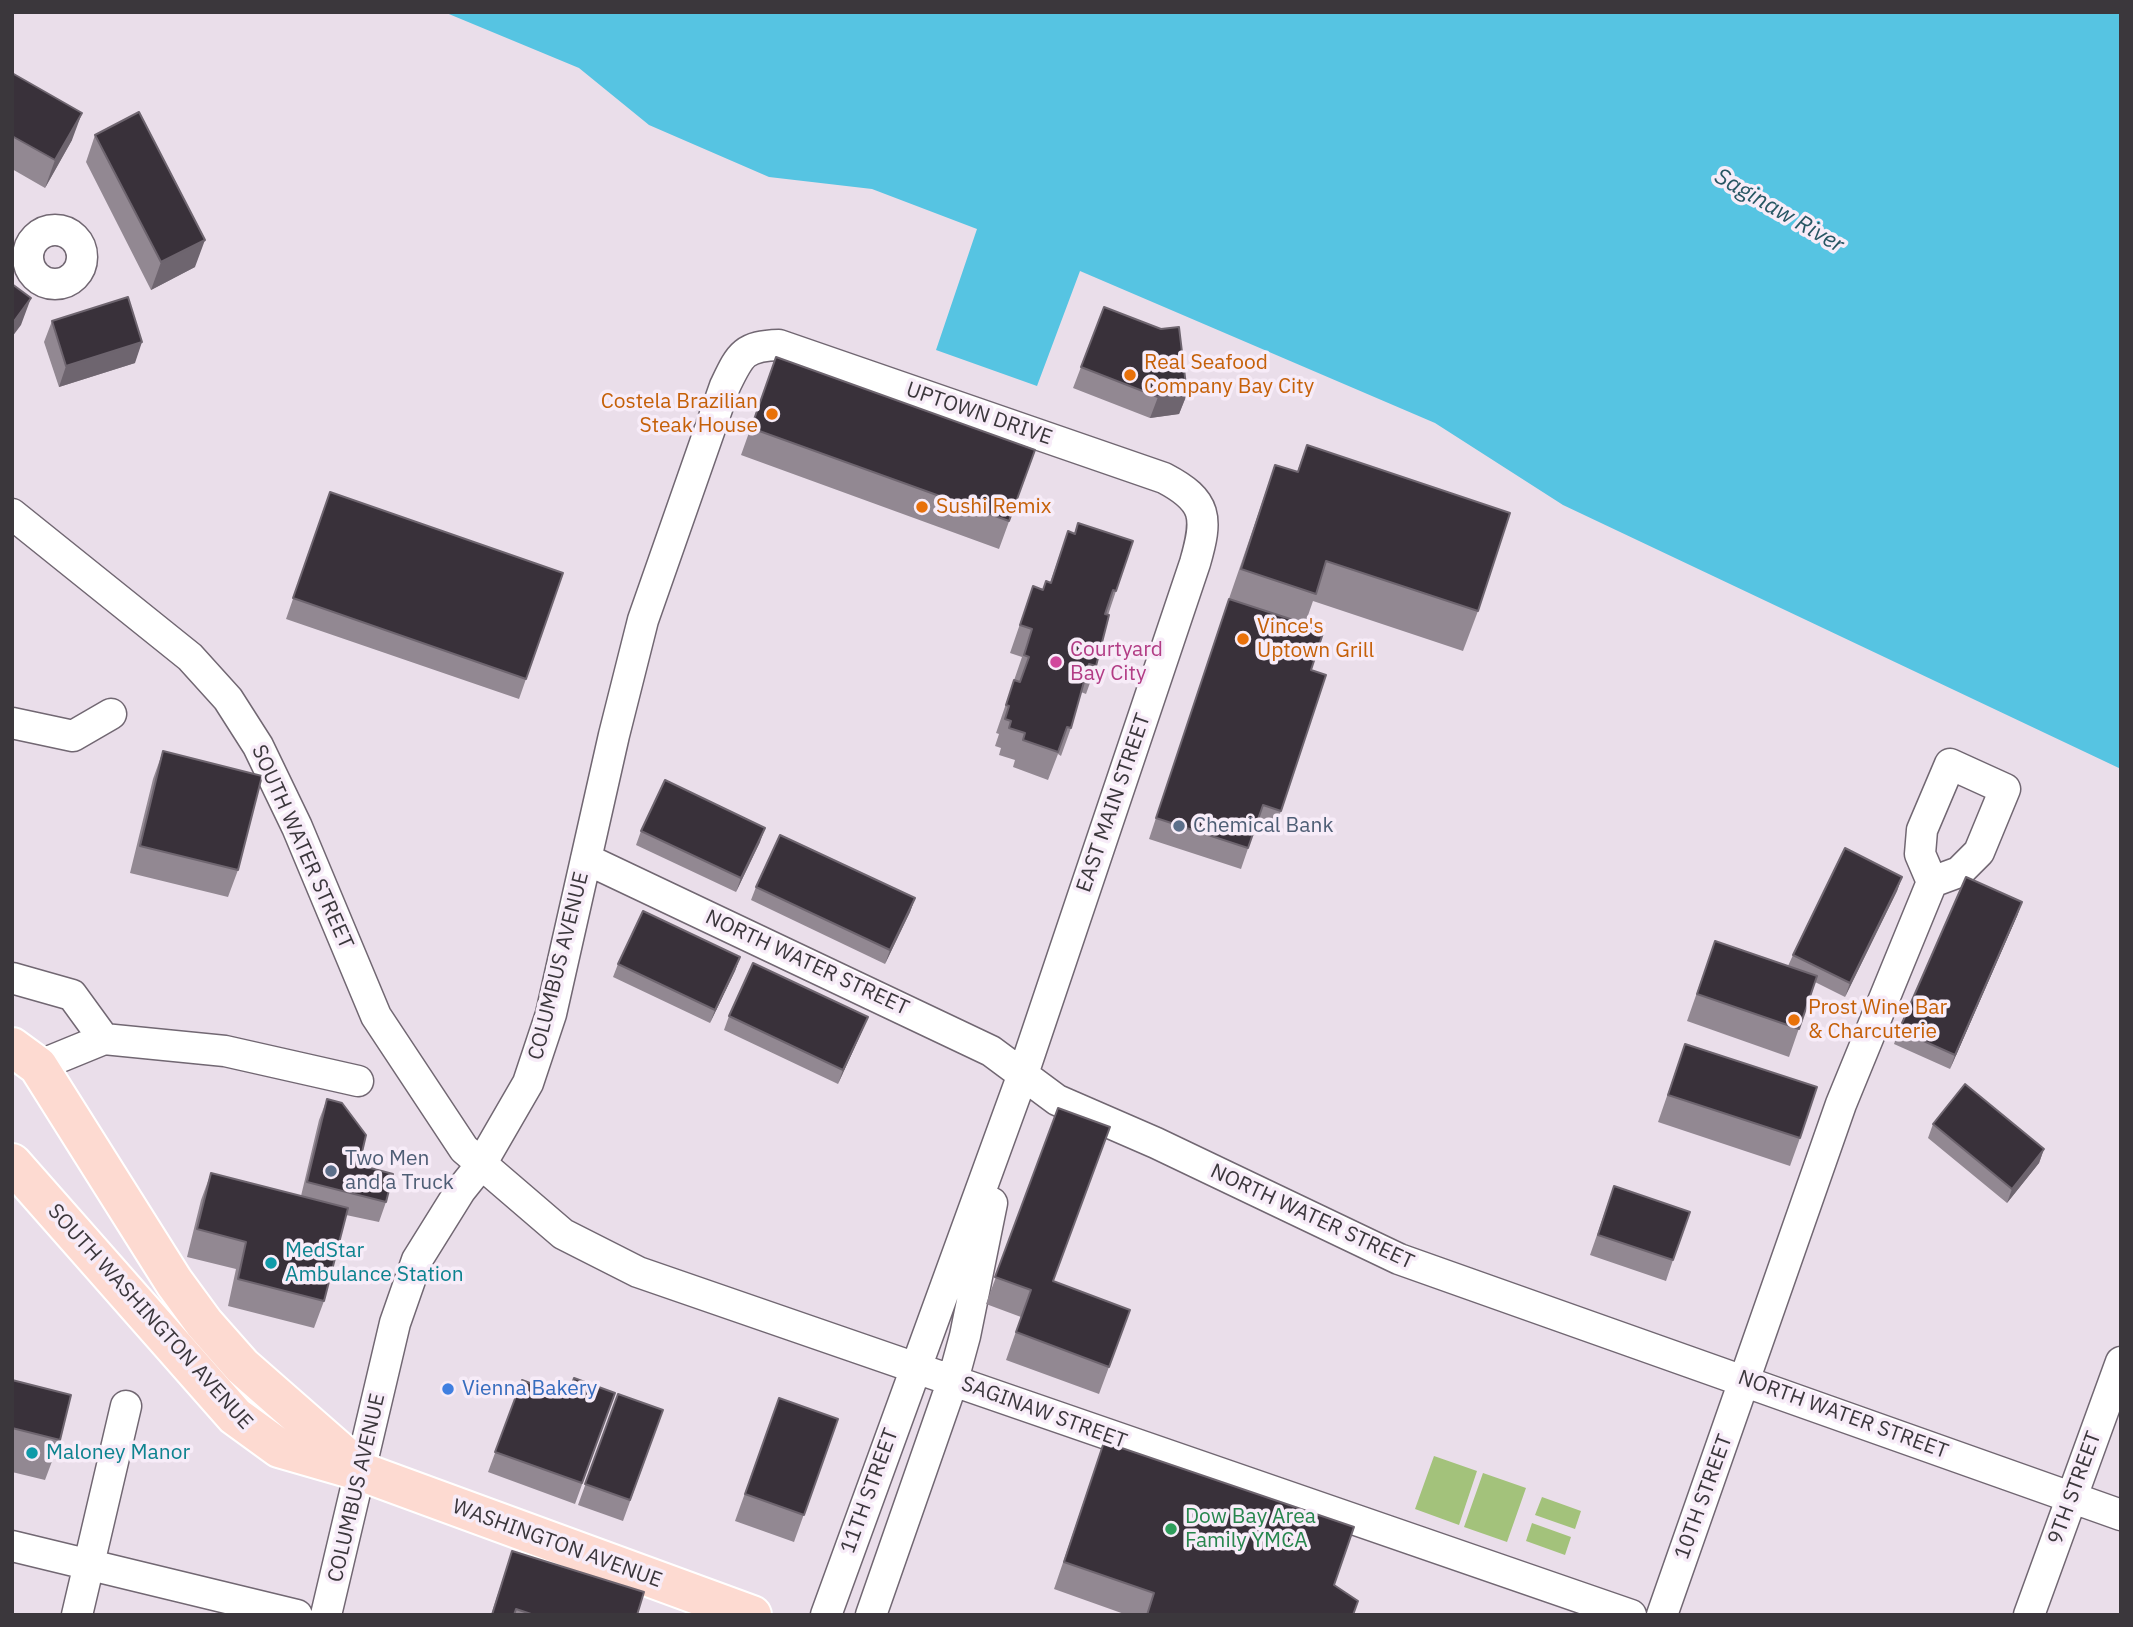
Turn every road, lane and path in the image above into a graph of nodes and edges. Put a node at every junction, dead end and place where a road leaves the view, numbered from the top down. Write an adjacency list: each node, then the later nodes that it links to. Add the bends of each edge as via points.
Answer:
1 (754, 345): 2 (street, UPTOWN DRIVE, via 779,345 1164,478); 6 (street, COLUMBUS AVENUE, via 738,358 724,386 643,620)
2 (1198, 502): 11 (street, EAST MAIN STREET, via 1204,533 1195,563)
3 (12, 514): 15 (street, SOUTH WATER STREET, via 190,657 228,699 258,746 297,827 376,1016)
4 (111, 715): 5 (street, via 73,736)
5 (12, 723)
6 (586, 859): 11 (street, NORTH WATER STREET, via 991,1051); 15 (street, COLUMBUS AVENUE, via 551,1014 528,1083)
7 (1932, 882): 19 (street, 10TH STREET, via 1841,1104)
8 (12, 978): 9 (street, via 72,995)
9 (104, 1039): 10 (street); 12 (street, via 225,1051)
10 (21, 1062): 21 (main road, SOUTH WASHINGTON AVENUE, via 204,1323 242,1366)
11 (1023, 1074): 13 (street, EAST MAIN STREET); 19 (street, NORTH WATER STREET, via 1057,1100 1399,1259)
12 (358, 1081)
13 (1012, 1103): 17 (street, EAST MAIN STREET); 18 (street, EAST MAIN STREET)
14 (12, 1163): 21 (main road, SOUTH WASHINGTON AVENUE, via 235,1416 279,1448)
15 (480, 1166): 17 (street, SAGINAW STREET, via 563,1234 638,1272); 21 (street, COLUMBUS AVENUE, via 417,1260 395,1323)
16 (2121, 1362): 22 (street, 9TH STREET)
17 (914, 1367): 18 (street, SAGINAW STREET); 30 (street, 11TH STREET)
18 (953, 1380): 31 (street, EAST MAIN STREET); 32 (street, SAGINAW STREET)
19 (1746, 1380): 22 (street, NORTH WATER STREET); 33 (street, 10TH STREET)
20 (126, 1406): 25 (street)
21 (362, 1472): 28 (street, COLUMBUS AVENUE); 29 (main road, WASHINGTON AVENUE)
22 (2073, 1498): 23 (street, NORTH WATER STREET); 34 (street, 9TH STREET)
23 (2121, 1515)
24 (12, 1546): 25 (street)
25 (89, 1564): 26 (street); 27 (street)
26 (77, 1615)
27 (296, 1615)
28 (326, 1615)
29 (752, 1615)
30 (826, 1615)
31 (871, 1615)
32 (1631, 1615)
33 (1662, 1615)
34 (2029, 1615)

